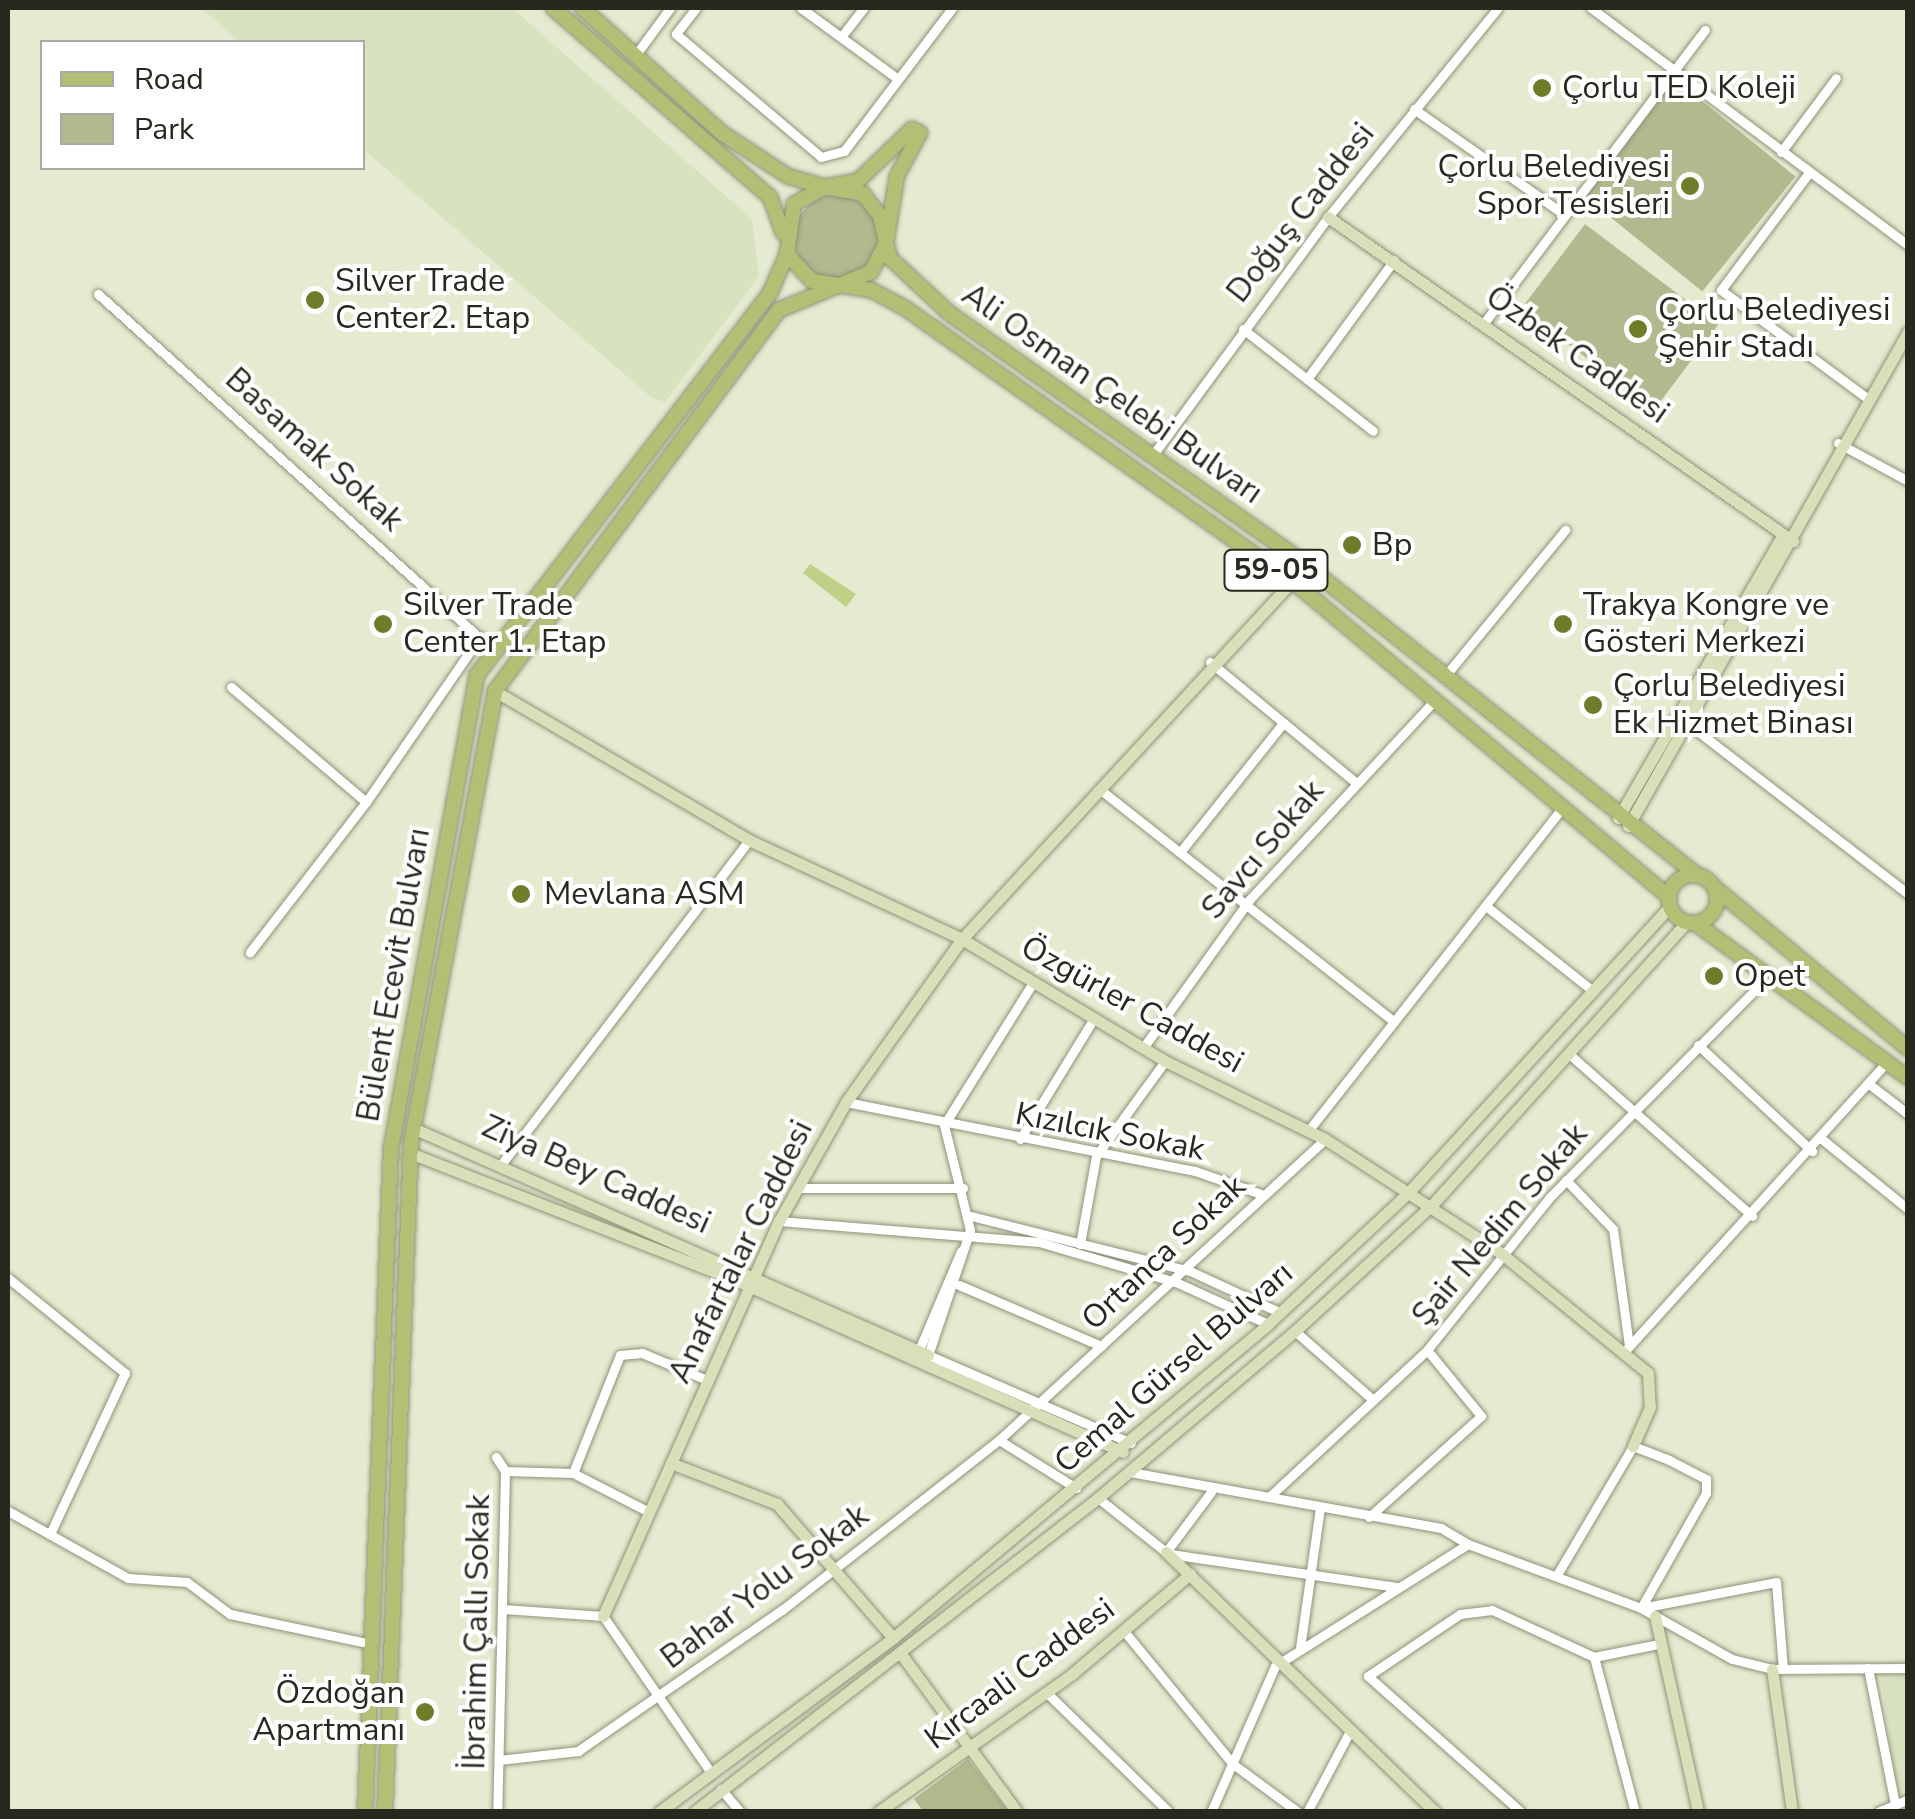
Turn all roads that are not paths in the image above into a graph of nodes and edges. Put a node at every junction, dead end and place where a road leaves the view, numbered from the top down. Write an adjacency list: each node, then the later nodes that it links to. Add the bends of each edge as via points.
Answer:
1 (554, 8): 22 (main road, via 770,197)
2 (582, 8): 12 (main road)
3 (670, 8): 12 (street)
4 (696, 8): 15 (street, via 676,34 821,156 844,151)
5 (801, 8): 11 (street)
6 (864, 8): 11 (street)
7 (952, 8): 15 (street)
8 (1498, 8): 16 (street, Doğuş Caddesi)
9 (1592, 8): 13 (street)
10 (1704, 30): 13 (street)
11 (841, 37): 15 (street)
12 (637, 53): 19 (main road, via 748,151)
13 (1674, 70): 17 (street); 20 (street)
14 (1836, 78): 17 (street)
15 (898, 79)
16 (1414, 110): 20 (street); 21 (street, Doğuş Caddesi)
17 (1781, 152): 18 (street)
18 (1808, 174): 24 (street); 33 (street, via 1721,290)
19 (825, 187): 22 (main road, via 802,196); 23 (main road, via 863,194); 23 (main road, via 858,182 920,130 897,176)
20 (1564, 216): 29 (street)
21 (1328, 217): 26 (street, Özbek Caddesi); 30 (street, Doğuş Caddesi)
22 (783, 234): 25 (main road)
23 (886, 243): 27 (main road); 36 (main road, Ali Osman Çelebi Bulvarı, via 949,313)
24 (1908, 245)
25 (787, 254): 27 (main road, 59-05, via 812,281); 44 (main road, Bülent Ecevit Bulvarı, via 770,293)
26 (1396, 258): 29 (street, Özbek Caddesi); 32 (street)
27 (851, 287): 41 (main road, Ali Osman Çelebi Bulvarı / 59-05, via 937,330); 48 (main road, via 805,292 779,310)
28 (98, 294): 43 (street, Basamak Sokak)
29 (1484, 323): 39 (street, Özbek Caddesi)
30 (1243, 329): 32 (street); 36 (street, Doğuş Caddesi)
31 (1908, 332): 33 (street)
32 (1307, 378): 34 (street)
33 (1864, 396): 35 (street)
34 (1373, 431)
35 (1838, 444): 37 (street); 39 (street)
36 (1152, 456): 40 (main road, Ali Osman Çelebi Bulvarı)
37 (1908, 481)
38 (1565, 530): 46 (street)
39 (1788, 537): 42 (street)
40 (1322, 577): 41 (street); 46 (main road, Ali Osman Çelebi Bulvarı)
41 (1292, 581): 45 (street, Anafartalar Caddesi); 49 (main road, Ali Osman Çelebi Bulvarı / 59-05)
42 (1753, 598): 51 (street); 56 (street)
43 (480, 637): 44 (street, Basamak Sokak); 54 (street)
44 (492, 649): 153 (main road, Bülent Ecevit Bulvarı, via 477,675 392,1148)
45 (1210, 662): 50 (street); 53 (street, Anafartalar Caddesi)
46 (1446, 676): 56 (main road, Ali Osman Çelebi Bulvarı)
47 (231, 687): 54 (street)
48 (495, 690): 57 (street, Özgürler Caddesi); 85 (main road)
49 (1436, 698): 52 (street, Savcı Sokak); 55 (main road, Ali Osman Çelebi Bulvarı / 59-05)
50 (1283, 723): 52 (street); 58 (street)
51 (1687, 723): 56 (street); 61 (street)
52 (1354, 781): 62 (street, Savcı Sokak)
53 (1102, 790): 58 (street); 66 (street, Anafartalar Caddesi)
54 (366, 802): 67 (street)
55 (1562, 809): 63 (main road, Ali Osman Çelebi Bulvarı / 59-05); 64 (street)
56 (1623, 822): 59 (main road, Ali Osman Çelebi Bulvarı)
57 (749, 840): 66 (street, Özgürler Caddesi); 93 (street)
58 (1181, 850): 62 (street)
59 (1696, 875): 60 (main road); 63 (main road, via 1676,883)
60 (1715, 888): 65 (main road, via 1714,911); 75 (main road)
61 (1908, 894)
62 (1250, 899): 72 (street); 74 (street, Savcı Sokak)
63 (1670, 902): 65 (main road); 70 (street, Cemal Gürsel Bulvarı)
64 (1486, 906): 70 (street); 72 (street)
65 (1691, 923): 68 (main road); 76 (street, Cemal Gürsel Bulvarı)
66 (962, 939): 69 (street, Özgürler Caddesi); 81 (street, Anafartalar Caddesi)
67 (250, 952)
68 (1765, 980): 73 (street, Şair Nedim Sokak); 78 (main road)
69 (1032, 984): 71 (street, Özgürler Caddesi); 84 (street)
70 (1593, 991): 97 (street, Cemal Gürsel Bulvarı)
71 (1093, 1020): 74 (street, Özgürler Caddesi); 88 (street)
72 (1394, 1022): 86 (street)
73 (1698, 1046): 82 (street, Şair Nedim Sokak); 90 (street)
74 (1142, 1048): 77 (street, Özgürler Caddesi)
75 (1908, 1050)
76 (1568, 1054): 82 (street); 99 (street, Cemal Gürsel Bulvarı)
77 (1166, 1060): 86 (street, Özgürler Caddesi); 92 (street)
78 (1886, 1063): 79 (main road); 80 (street)
79 (1908, 1078)
80 (1869, 1084): 83 (street); 89 (street)
81 (846, 1102): 84 (street, Kızılcık Sokak); 95 (street, Anafartalar Caddesi)
82 (1637, 1107): 94 (street, Şair Nedim Sokak); 102 (street)
83 (1908, 1114)
84 (944, 1125): 88 (street, Kızılcık Sokak); 96 (street)
85 (413, 1128): 91 (main road); 93 (street, Ziya Bey Caddesi)
86 (1308, 1131): 87 (street, Özgürler Caddesi)
87 (1324, 1139): 97 (street, Özgürler Caddesi); 98 (street, Ortanca Sokak)
88 (1020, 1140): 92 (street, Kızılcık Sokak)
89 (1823, 1140): 90 (street); 100 (street)
90 (1812, 1151): 102 (street)
91 (410, 1153): 110 (street, Ziya Bey Caddesi); 173 (main road)
92 (1096, 1156): 98 (street, Kızılcık Sokak); 105 (street)
93 (503, 1162): 110 (street, Ziya Bey Caddesi)
94 (1566, 1180): 107 (street, Şair Nedim Sokak); 117 (street, via 1617,1237 1615,1283)
95 (798, 1188): 96 (street); 103 (street, Anafartalar Caddesi)
96 (963, 1188): 101 (street)
97 (1408, 1193): 99 (street, Özgürler Caddesi); 113 (street, Cemal Gürsel Bulvarı)
98 (1264, 1195): 108 (street, Ortanca Sokak)
99 (1431, 1206): 107 (street, Özgürler Caddesi); 115 (street, Cemal Gürsel Bulvarı)
100 (1908, 1209)
101 (971, 1216): 104 (street); 105 (street)
102 (1752, 1216): 117 (street)
103 (778, 1222): 104 (street); 110 (street, Anafartalar Caddesi)
104 (970, 1230): 106 (street); 112 (street); 119 (street)
105 (1081, 1239): 106 (street); 108 (street)
106 (1078, 1252): 111 (street)
107 (1502, 1254): 117 (street, Özgürler Caddesi); 118 (street, Şair Nedim Sokak)
108 (1190, 1270): 111 (street, Ortanca Sokak); 113 (street)
109 (8, 1278): 139 (street, via 125,1374)
110 (752, 1281): 119 (street, Ziya Bey Caddesi); 120 (street, Anafartalar Caddesi)
111 (1178, 1283): 114 (street); 116 (street, Ortanca Sokak)
112 (959, 1285): 116 (street); 119 (street)
113 (1281, 1312): 114 (street, Cemal Gürsel Bulvarı)
114 (1268, 1324): 125 (street, Cemal Gürsel Bulvarı)
115 (1295, 1331): 121 (street); 129 (street, Cemal Gürsel Bulvarı)
116 (1101, 1346): 122 (street, Ortanca Sokak)
117 (1627, 1349): 124 (street, Özgürler Caddesi, via 1648,1373 1652,1393)
118 (1427, 1350): 121 (street, Şair Nedim Sokak); 138 (street, via 1482,1416)
119 (921, 1358): 122 (street, Ziya Bey Caddesi)
120 (708, 1380): 127 (street, Anafartalar Caddesi); 130 (street, via 642,1354 620,1356)
121 (1370, 1398): 133 (street, Şair Nedim Sokak)
122 (1034, 1408): 123 (street, Bahar Yolu Sokak); 125 (street, Ziya Bey Caddesi)
123 (999, 1440): 131 (street); 142 (street, Bahar Yolu Sokak)
124 (1633, 1446): 144 (street); 147 (street, via 1706,1479 1699,1507)
125 (1128, 1448): 131 (street, Cemal Gürsel Bulvarı)
126 (496, 1458): 128 (street, İbrahim Çallı Sokak)
127 (671, 1464): 137 (street, Anafartalar Caddesi); 142 (street, via 777,1504)
128 (506, 1471): 130 (street); 148 (street, İbrahim Çallı Sokak)
129 (1130, 1472): 132 (street); 134 (street, Cemal Gürsel Bulvarı)
130 (573, 1473): 137 (street)
131 (1078, 1490): 152 (street, Cemal Gürsel Bulvarı)
132 (1211, 1492): 133 (street); 141 (street)
133 (1269, 1497): 135 (street)
134 (1098, 1498): 141 (street); 156 (street, Cemal Gürsel Bulvarı)
135 (1320, 1507): 138 (street); 143 (street)
136 (8, 1511): 139 (street)
137 (649, 1512): 149 (street, Anafartalar Caddesi)
138 (1369, 1518): 140 (street, via 1441,1528)
139 (50, 1534): 153 (street, via 128,1578 187,1582 230,1614)
140 (1468, 1544): 144 (street); 146 (street)
141 (1167, 1553): 143 (street); 145 (street)
142 (836, 1568): 152 (street); 163 (street, Bahar Yolu Sokak)
143 (1308, 1572): 146 (street); 155 (street)
144 (1558, 1573): 147 (street)
145 (1190, 1574): 151 (street, Kırcaali Caddesi); 158 (street)
146 (1396, 1587): 155 (street)
147 (1641, 1608): 150 (street); 161 (street, via 1776,1582)
148 (504, 1610): 149 (street); 166 (street, İbrahim Çallı Sokak)
149 (602, 1616): 163 (street)
150 (1654, 1616): 154 (street); 161 (street, via 1732,1659)
151 (1124, 1631): 162 (street, Kırcaali Caddesi); 167 (street)
152 (893, 1638): 168 (street, Cemal Gürsel Bulvarı)
153 (372, 1644): 172 (main road, Bülent Ecevit Bulvarı)
154 (1658, 1644): 157 (street); 187 (street)
155 (1300, 1648): 158 (street)
156 (901, 1654): 165 (street); 169 (street, Cemal Gürsel Bulvarı)
157 (1594, 1657): 185 (street, via 1492,1610 1460,1614 1368,1676); 186 (street)
158 (1275, 1666): 164 (street); 167 (street)
159 (1868, 1668): 160 (street); 161 (street); 171 (street)
160 (1908, 1668)
161 (1778, 1669): 188 (street)
162 (1047, 1693): 165 (street, Kırcaali Caddesi); 180 (street)
163 (658, 1698): 166 (street, Bahar Yolu Sokak, via 578,1751); 168 (street)
164 (1348, 1735): 183 (street); 184 (street)
165 (970, 1750): 178 (street, Kırcaali Caddesi); 179 (street)
166 (499, 1760): 174 (street, İbrahim Çallı Sokak)
167 (1233, 1764): 181 (street); 182 (street)
168 (710, 1771): 175 (street, Cemal Gürsel Bulvarı)
169 (722, 1790): 176 (street, Cemal Gürsel Bulvarı); 177 (street)
170 (1908, 1799): 171 (street)
171 (1895, 1804): 189 (street)
172 (365, 1812)
173 (385, 1812)
174 (497, 1812)
175 (659, 1812)
176 (694, 1812)
177 (740, 1812)
178 (878, 1812)
179 (1017, 1812)
180 (1169, 1812)
181 (1211, 1812)
182 (1298, 1812)
183 (1306, 1812)
184 (1436, 1812)
185 (1521, 1812)
186 (1635, 1812)
187 (1698, 1812)
188 (1792, 1812)
189 (1878, 1812)

